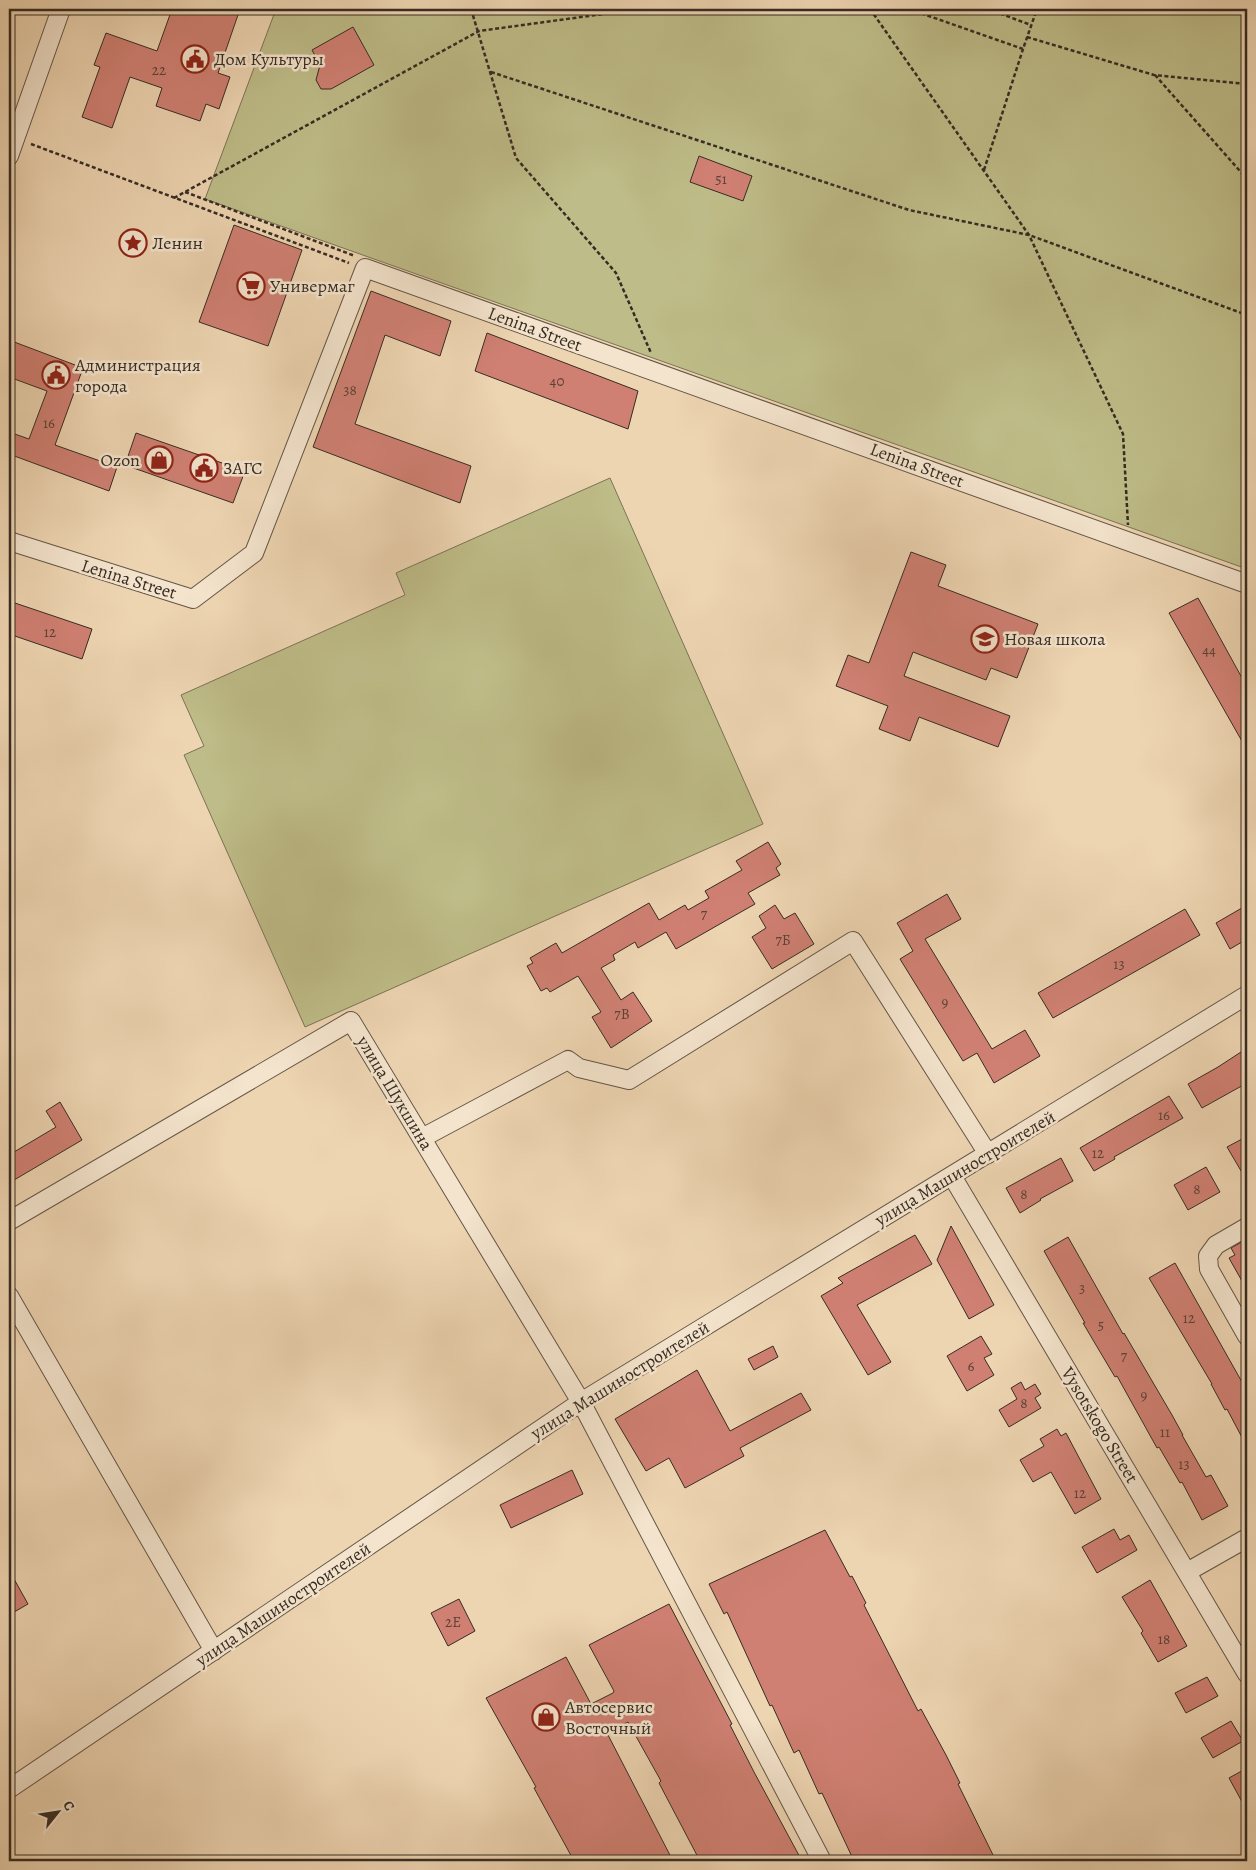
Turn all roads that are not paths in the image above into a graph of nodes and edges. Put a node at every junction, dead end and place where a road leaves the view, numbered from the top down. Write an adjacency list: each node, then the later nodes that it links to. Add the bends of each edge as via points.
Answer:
1 (61, 9): 2 (street)
2 (12, 137): 3 (street)
3 (9, 156)
4 (9, 541): 5 (street, Lenina Street, via 193,599 254,553 364,268)
5 (1247, 584)
6 (1247, 995): 8 (street, улица Машиностроителей)
7 (422, 1138): 8 (street, via 568,1060 579,1068 629,1080 853,940); 10 (street, улица Шукшина, via 351,1020); 14 (street, улица Шукшина)
8 (988, 1154): 9 (street, улица Машиностроителей)
9 (952, 1176): 14 (street, улица Машиностроителей); 16 (street, Vysotskogo Street)
10 (9, 1221)
11 (1247, 1226): 13 (street, via 1216,1245 1208,1256 1209,1268)
12 (9, 1296): 17 (street)
13 (1247, 1336)
14 (580, 1402): 17 (street, улица Машиностроителей); 20 (street, улица Шукшина)
15 (1247, 1538): 16 (street)
16 (1187, 1572): 18 (street, Vysotskogo Street)
17 (214, 1651): 19 (street, улица Машиностроителей)
18 (1247, 1674)
19 (9, 1789)
20 (822, 1861)

